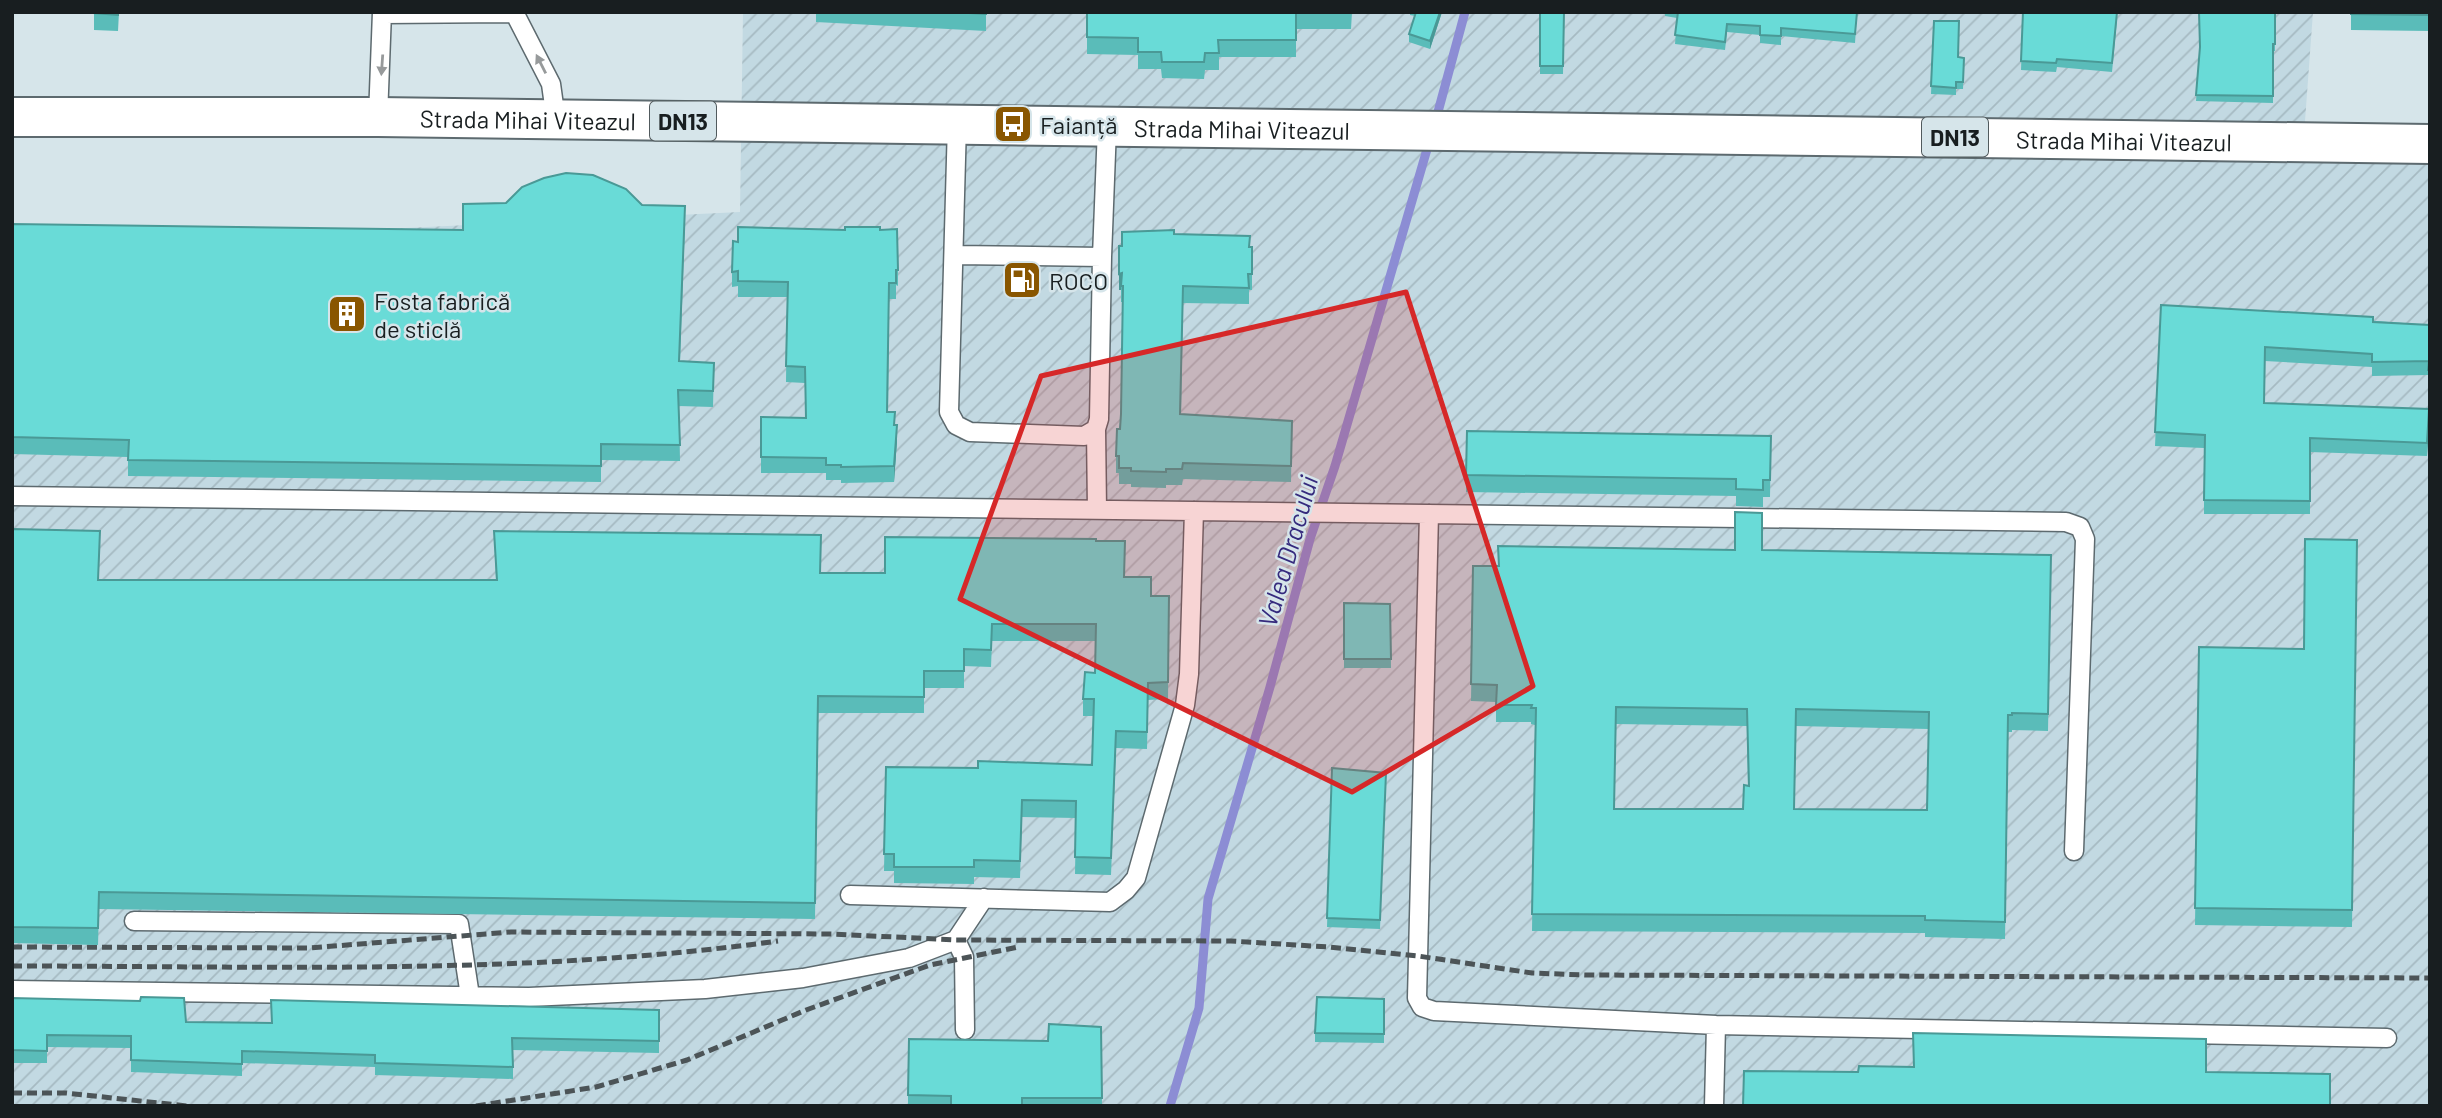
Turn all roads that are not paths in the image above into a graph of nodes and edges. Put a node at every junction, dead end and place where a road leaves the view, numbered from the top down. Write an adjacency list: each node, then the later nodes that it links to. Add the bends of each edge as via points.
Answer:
1 (383, 13): 2 (lane); 4 (lane, one-way to 4)
2 (514, 13): 5 (lane, one-way to 2, via 551,84)
3 (12, 117): 4 (highway, Strada Mihai Viteazul / DN13)
4 (378, 117): 5 (highway, Strada Mihai Viteazul / DN13)
5 (556, 120): 6 (highway, Strada Mihai Viteazul / DN13)
6 (957, 123): 7 (highway, Strada Mihai Viteazul / DN13); 9 (lane)
7 (1107, 127): 8 (highway, Strada Mihai Viteazul / DN13); 10 (lane)
8 (2430, 144)
9 (955, 256): 10 (lane); 11 (lane, via 949,412 956,425 970,432 1084,436)
10 (1102, 257): 11 (lane, via 1100,419)
11 (1096, 429): 13 (lane)
12 (12, 496): 13 (lane)
13 (1097, 510): 14 (lane)
14 (1194, 511): 15 (lane); 18 (lane, via 1185,705 1136,878 1110,902)
15 (1429, 514): 16 (lane, via 2066,522 2080,527 2085,539); 23 (lane, via 1417,998 1422,1007)
16 (2074, 851)
17 (850, 895): 18 (lane)
18 (984, 898): 20 (lane)
19 (134, 921): 22 (lane, via 459,924)
20 (956, 940): 22 (lane, via 909,958 803,978 705,989); 24 (lane, via 964,957)
21 (12, 990): 22 (lane)
22 (470, 996)
23 (1716, 1025): 25 (lane); 26 (lane)
24 (965, 1030)
25 (2387, 1038)
26 (1714, 1106)

